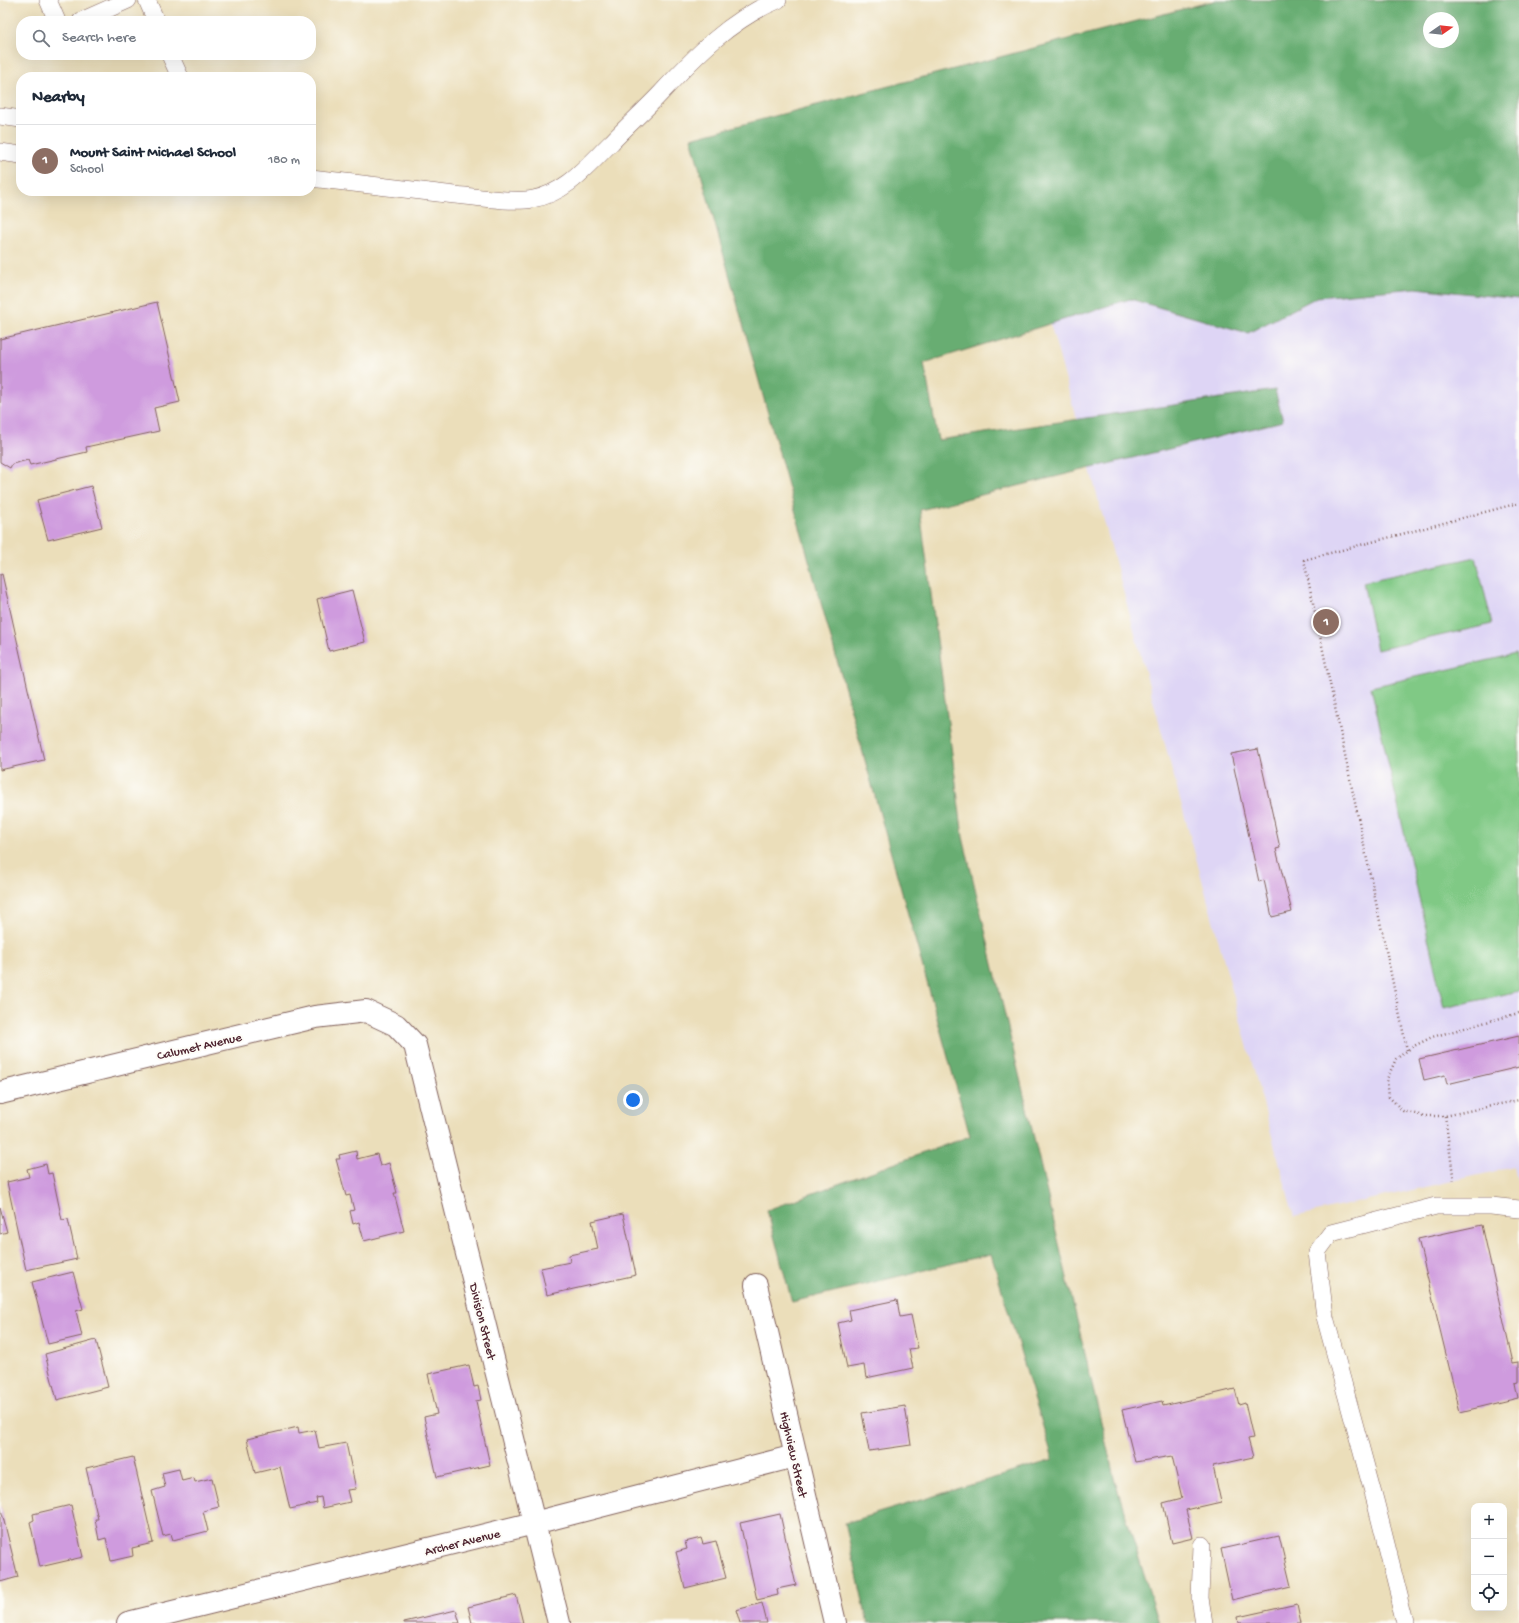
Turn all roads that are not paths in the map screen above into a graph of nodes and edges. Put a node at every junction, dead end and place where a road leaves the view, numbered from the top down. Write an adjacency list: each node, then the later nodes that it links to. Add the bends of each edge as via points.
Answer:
1 (48, 0): 5 (lane)
2 (128, 0): 6 (lane)
3 (147, 0): 7 (lane)
4 (778, 0): 14 (lane, via 742,19 706,48 678,73 574,180 554,194 532,200 490,199)
5 (55, 16)
6 (92, 16)
7 (154, 16)
8 (172, 60): 9 (lane)
9 (178, 72)
10 (0, 116): 11 (lane)
11 (16, 118)
12 (0, 152): 13 (lane)
13 (16, 154)
14 (316, 179)
15 (396, 1025): 16 (street, Calumet Avenue, via 366,1011 315,1017); 20 (street, Division Street, via 415,1046)
16 (0, 1093)
17 (1519, 1209): 26 (lane, via 1436,1206 1331,1233 1317,1252 1325,1317)
18 (756, 1285): 19 (street, Highview Street)
19 (795, 1456): 20 (street, Archer Avenue); 24 (street, Highview Street)
20 (534, 1523): 22 (street, Archer Avenue); 23 (street, Division Street)
21 (1202, 1545): 25 (lane, via 1200,1598)
22 (128, 1623)
23 (559, 1623)
24 (835, 1623)
25 (1204, 1623)
26 (1406, 1623)

